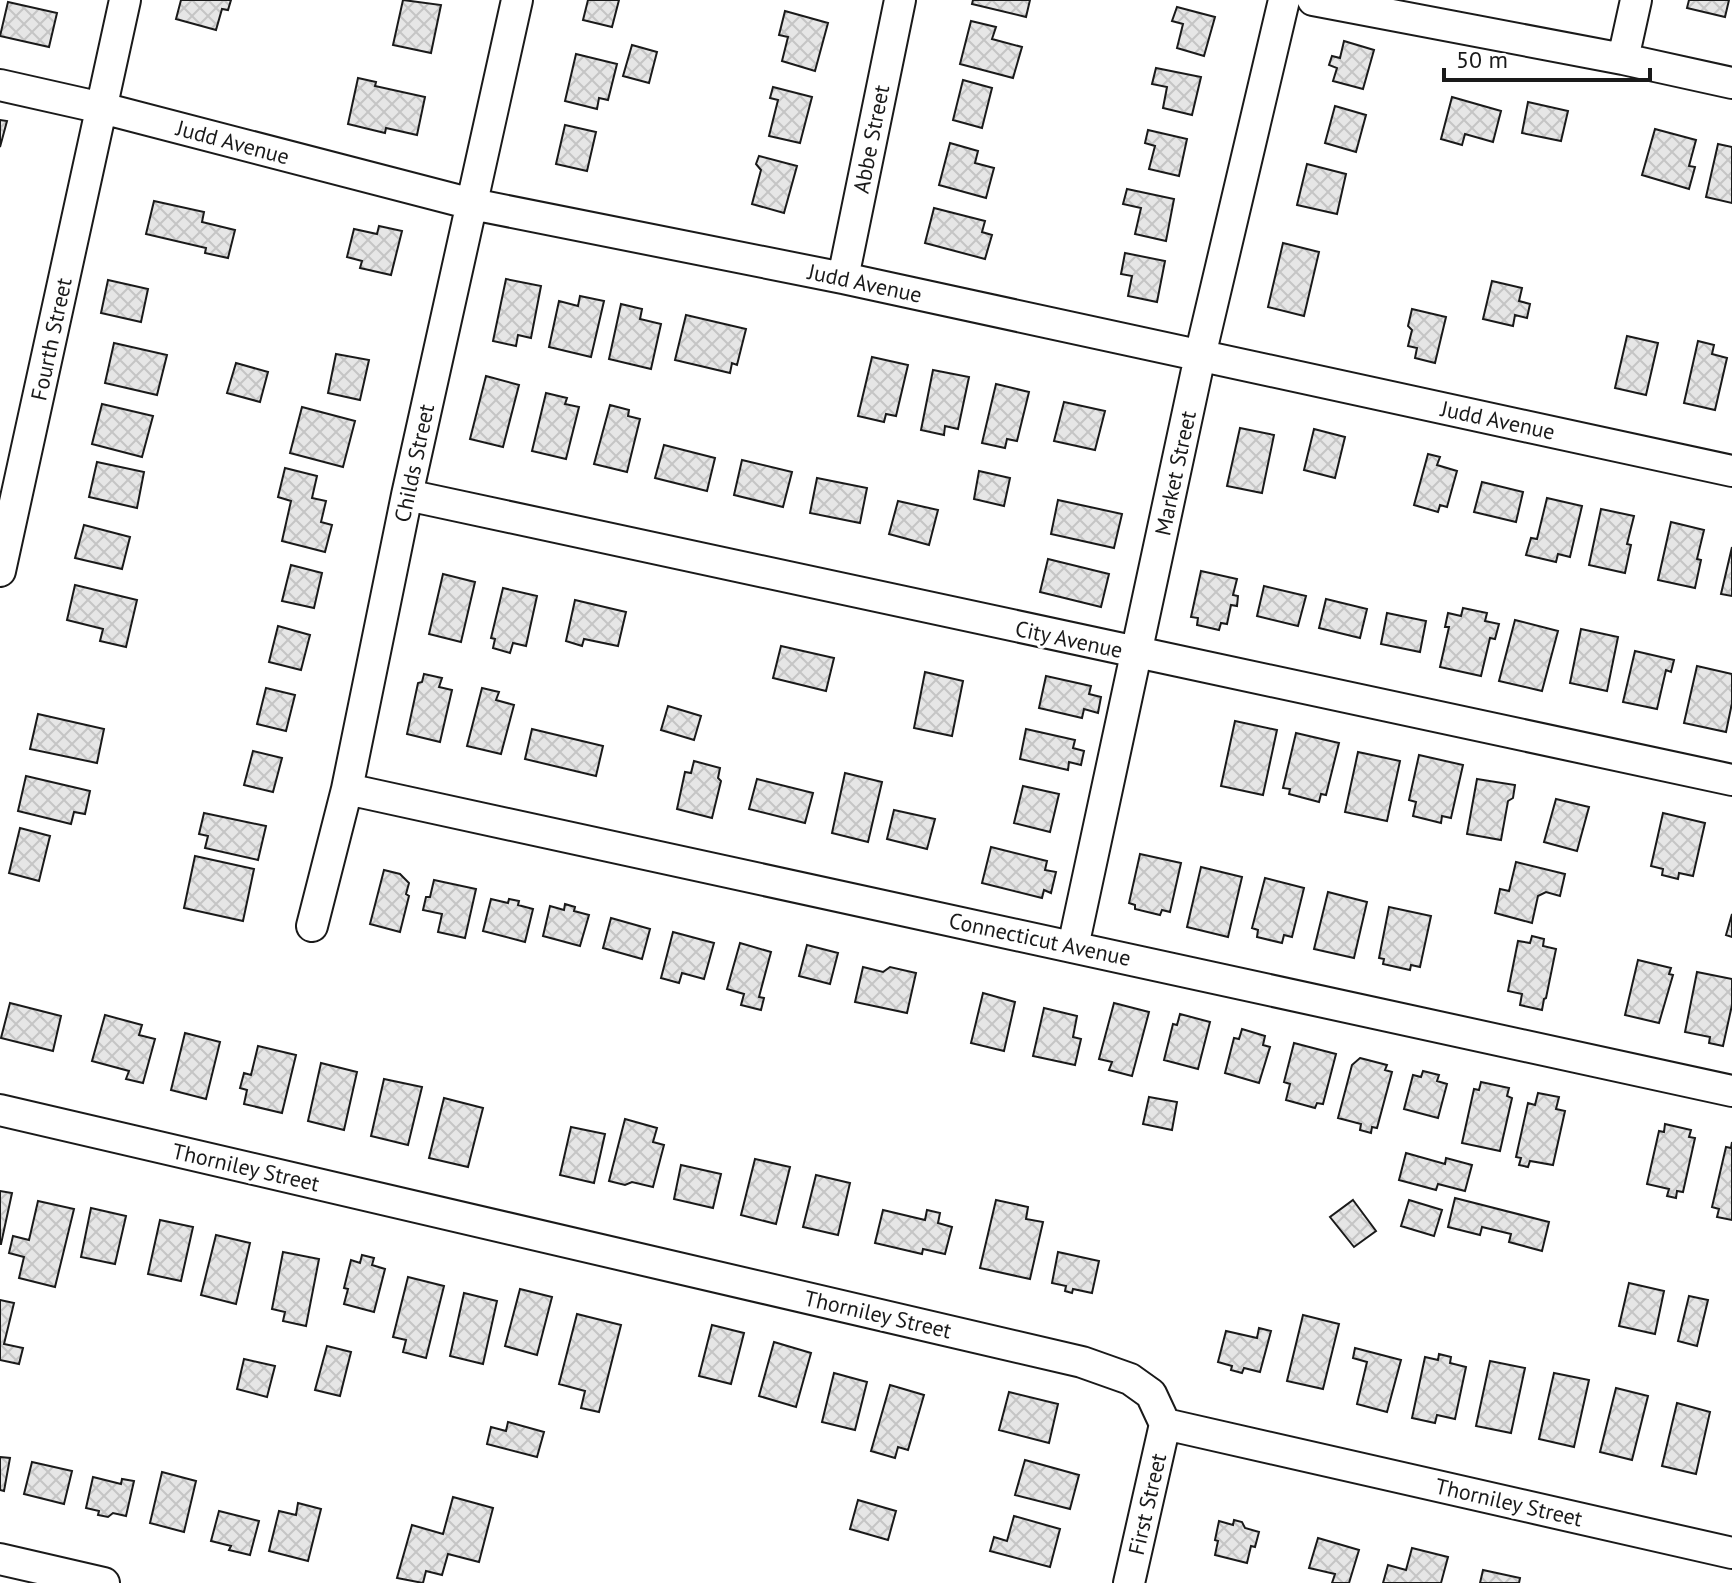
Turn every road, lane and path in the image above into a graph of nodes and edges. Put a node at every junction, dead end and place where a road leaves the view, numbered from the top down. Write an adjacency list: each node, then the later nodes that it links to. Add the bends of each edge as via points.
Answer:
1 (125, 0): 10 (street, Fourth Street)
2 (517, 0): 11 (street, Childs Street)
3 (900, 0): 12 (street, Abbe Street)
4 (1284, 0): 13 (street, Market Street)
5 (1313, 0): 7 (street)
6 (1636, 0): 7 (street)
7 (1623, 59): 8 (street)
8 (1732, 83)
9 (0, 85): 10 (street, Judd Avenue)
10 (102, 108): 11 (street, Judd Avenue); 16 (street, Fourth Street)
11 (472, 204): 12 (street, Judd Avenue); 15 (street, Childs Street)
12 (843, 278): 13 (street, Judd Avenue)
13 (1200, 356): 14 (street, Judd Avenue); 17 (street, Market Street)
14 (1732, 471)
15 (407, 495): 17 (street, City Avenue); 19 (street, Childs Street)
16 (0, 571)
17 (1137, 654): 18 (street, City Avenue); 21 (street, Market Street)
18 (1732, 780)
19 (347, 789): 20 (street, Childs Street); 21 (street, Connecticut Avenue)
20 (312, 926)
21 (1073, 947): 22 (street, Connecticut Avenue)
22 (1732, 1091)
23 (0, 1110): 24 (street, Thorniley Street, via 1082,1362 1130,1379 1151,1394)
24 (1165, 1424): 25 (street, Thorniley Street); 28 (street, First Street)
25 (1732, 1553)
26 (0, 1559): 27 (street)
27 (104, 1583)
28 (1129, 1583)

